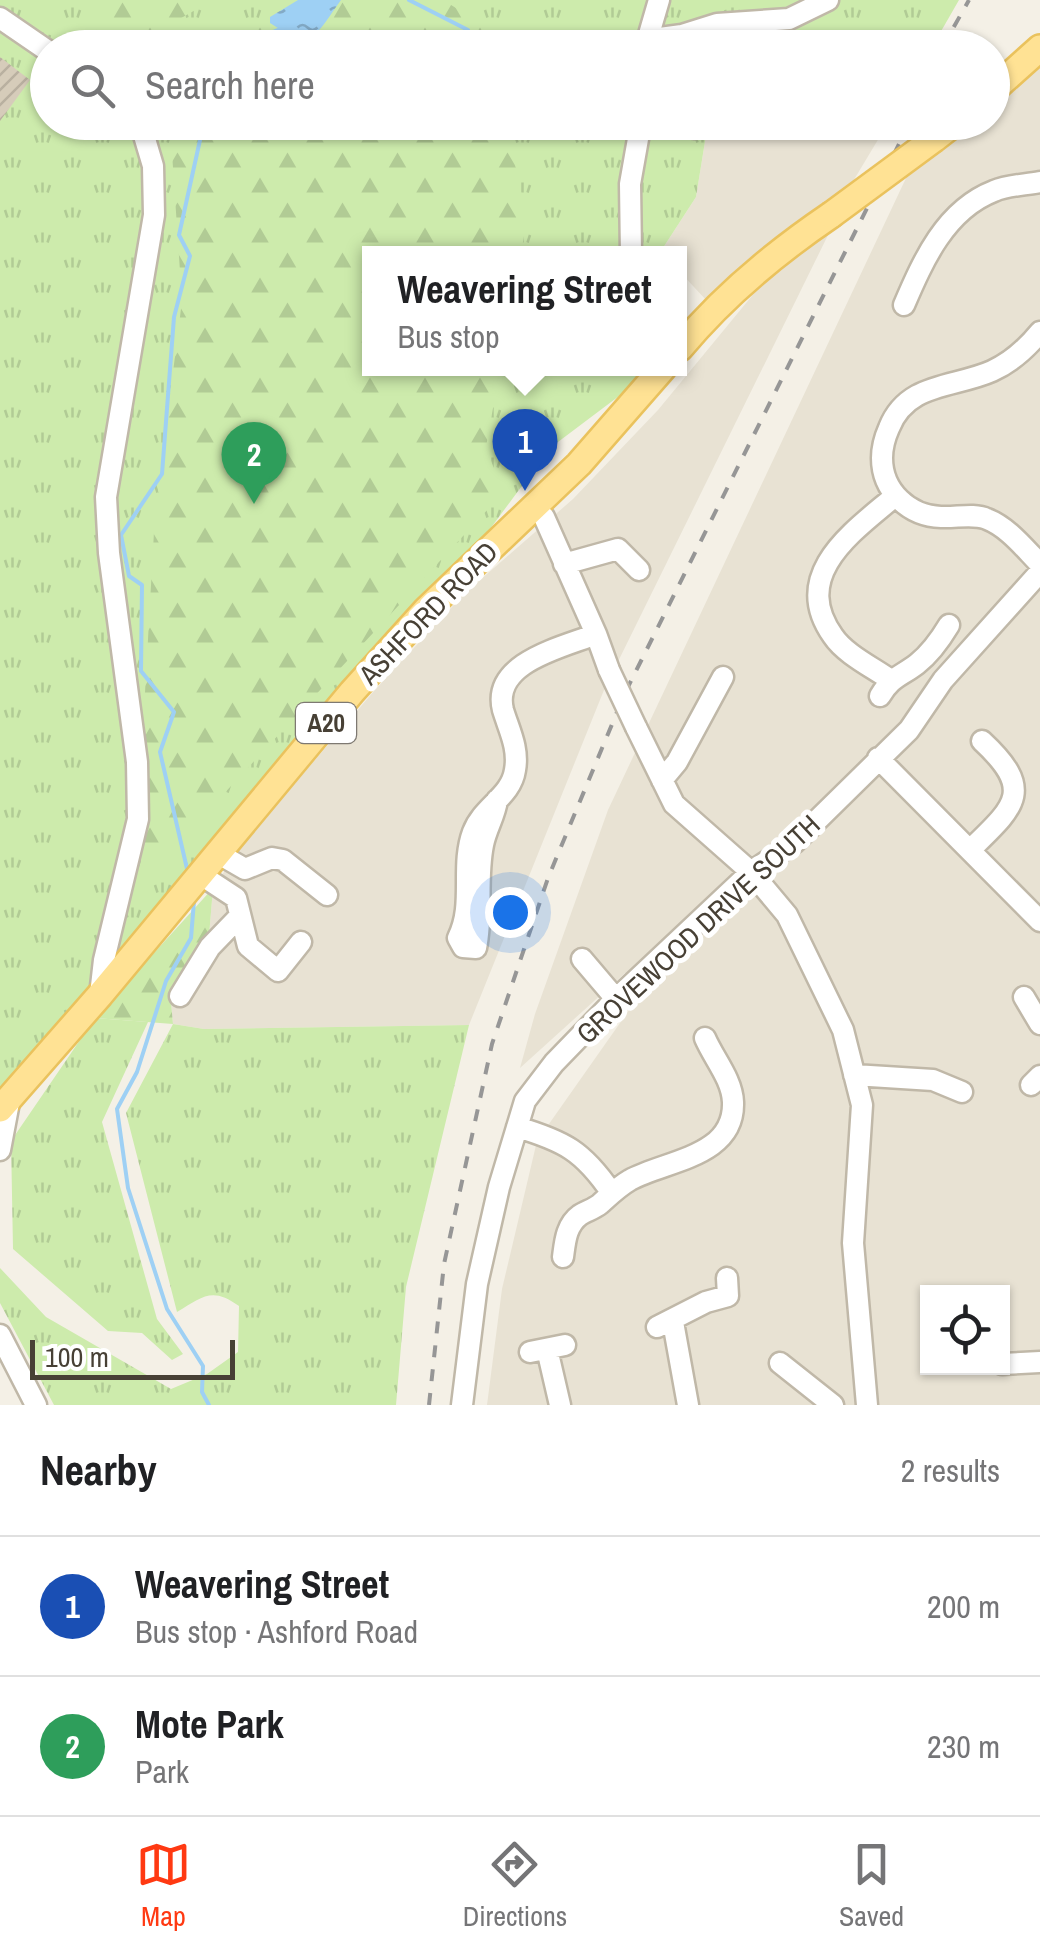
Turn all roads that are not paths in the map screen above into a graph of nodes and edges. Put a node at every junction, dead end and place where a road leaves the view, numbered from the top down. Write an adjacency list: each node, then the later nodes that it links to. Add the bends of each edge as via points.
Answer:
1 (659, 0): 4 (street)
2 (828, 0): 5 (street, via 789,18)
3 (0, 18): 6 (street)
4 (649, 30)
5 (698, 30)
6 (30, 39)
7 (1040, 48): 8 (main road)
8 (1010, 76)
9 (145, 140): 40 (street, via 154,216 106,497 138,762 138,819)
10 (638, 140): 13 (street)
11 (933, 140): 15 (main road, bridge)
12 (1040, 182): 14 (street, via 992,191 970,206 940,234)
13 (631, 246)
14 (904, 305)
15 (689, 321)
16 (1040, 332): 18 (street, via 990,372 928,388 903,404 882,457)
17 (656, 376): 32 (main road, ASHFORD ROAD / A20, via 579,464 413,623)
18 (895, 496): 21 (street, via 924,515 984,516); 24 (street, via 835,548 823,568 823,615 833,638 890,683 937,645)
19 (544, 516): 20 (street)
20 (564, 564): 22 (street, via 618,549); 25 (street)
21 (1040, 564)
22 (638, 570)
23 (1040, 572): 28 (street, GROVEWOOD DRIVE SOUTH)
24 (950, 625)
25 (596, 634): 29 (street, bridge); 30 (street, via 537,657 508,679 502,705 516,764 508,791)
26 (723, 677): 29 (street)
27 (982, 741): 31 (street, via 1003,750 1014,795)
28 (878, 758): 31 (street); 33 (street, GROVEWOOD DRIVE SOUTH, via 794,843)
29 (662, 780): 33 (street, via 674,804)
30 (497, 800): 30 (street, via 483,842 476,948 463,947 458,938 466,922 473,832)
31 (970, 850): 37 (street)
32 (219, 854): 34 (main road, ASHFORD ROAD / A20); 35 (street, via 245,869 283,860)
33 (752, 872): 43 (street, GROVEWOOD DRIVE SOUTH); 46 (street, via 792,924 843,1030)
34 (201, 876): 36 (street, via 236,898); 40 (main road, ASHFORD ROAD / A20)
35 (328, 895)
36 (238, 918): 38 (street, via 248,946 278,971); 41 (street, via 210,947)
37 (1040, 920)
38 (301, 942)
39 (582, 959): 43 (street)
40 (100, 995): 48 (main road, ASHFORD ROAD / A20)
41 (180, 996)
42 (1024, 997): 44 (street)
43 (616, 999): 49 (street, GROVEWOOD DRIVE SOUTH, via 554,1062 525,1101)
44 (1040, 1024)
45 (704, 1049): 51 (street, via 731,1088 726,1133 711,1148 631,1179)
46 (854, 1075): 47 (street, via 933,1080); 64 (street, via 862,1106 853,1243)
47 (962, 1092)
48 (5, 1103): 50 (street)
49 (517, 1127): 51 (street, via 579,1152); 60 (street, GROVEWOOD DRIVE SOUTH, via 477,1284)
50 (0, 1150)
51 (605, 1199): 52 (street, via 572,1223)
52 (564, 1257)
53 (727, 1278): 62 (street, via 728,1296 665,1325)
54 (0, 1336): 59 (street)
55 (547, 1349): 61 (street)
56 (1040, 1362): 58 (street)
57 (780, 1364): 63 (street)
58 (1010, 1364)
59 (36, 1405)
60 (462, 1405)
61 (560, 1405)
62 (688, 1405)
63 (833, 1405)
64 (868, 1405)

